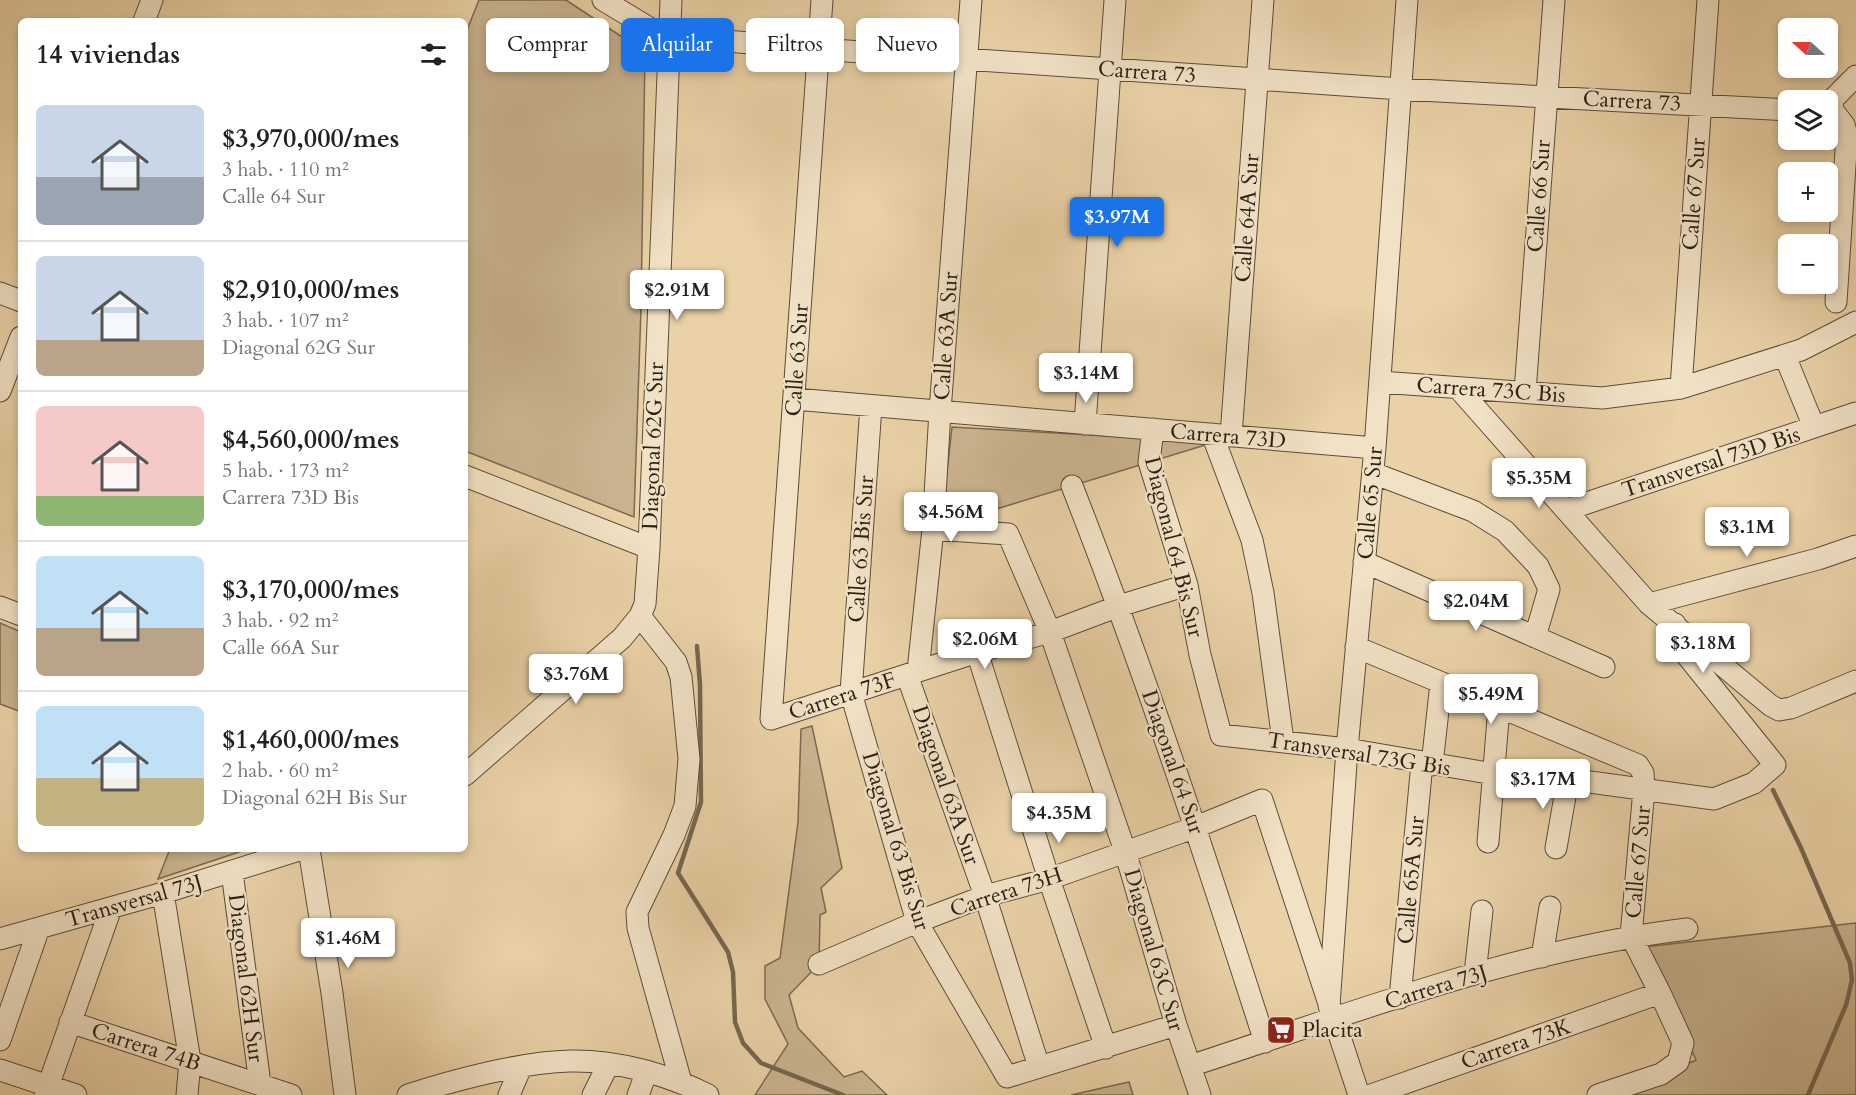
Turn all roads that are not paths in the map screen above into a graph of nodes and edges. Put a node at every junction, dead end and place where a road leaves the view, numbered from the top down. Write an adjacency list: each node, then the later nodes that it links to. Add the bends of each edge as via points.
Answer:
1 (152, 0): 11 (street)
2 (603, 0): 12 (street, Carrera 73)
3 (671, 0): 13 (street, Diagonal 62G Sur)
4 (822, 0): 14 (street, Calle 63 Sur)
5 (971, 0): 16 (street, Calle 63A Sur)
6 (1115, 0): 17 (street)
7 (1263, 0): 21 (street, Calle 64A Sur)
8 (1407, 0): 22 (street, Calle 65 Sur)
9 (1554, 0): 24 (street, Calle 66 Sur)
10 (1708, 0): 25 (street, Calle 67 Sur)
11 (145, 18)
12 (633, 18)
13 (670, 18)
14 (821, 18)
15 (844, 52): 16 (street, Carrera 73)
16 (967, 60): 17 (street, Carrera 73); 41 (street, Calle 63A Sur)
17 (1110, 70): 21 (street, Carrera 73); 43 (street)
18 (668, 72): 54 (street, Diagonal 62G Sur)
19 (816, 72): 39 (street, Calle 63 Sur)
20 (1856, 76): 23 (street)
21 (1257, 79): 22 (street, Carrera 73); 46 (street, Calle 64A Sur)
22 (1401, 89): 24 (street, Carrera 73); 34 (street, Calle 65 Sur)
23 (1838, 94)
24 (1547, 96): 25 (street, Carrera 73); 38 (street, Calle 66 Sur)
25 (1701, 104): 26 (street, Carrera 73); 36 (street, Calle 67 Sur)
26 (1778, 109)
27 (1838, 119): 30 (street, via 1847,135)
28 (0, 293): 29 (street)
29 (18, 300)
30 (1836, 302)
31 (1856, 322): 33 (street, Carrera 73C Bis)
32 (18, 345): 37 (street)
33 (1785, 356): 36 (street, Carrera 73C Bis); 44 (street)
34 (1380, 382): 35 (street, Carrera 73C Bis); 47 (street, Calle 65 Sur)
35 (1458, 388): 38 (street, Carrera 73C Bis); 51 (street)
36 (1681, 388): 38 (street, Carrera 73C Bis, via 1602,398)
37 (0, 391)
38 (1525, 392)
39 (794, 399): 40 (street, Carrera 73D); 73 (street, Calle 63 Sur)
40 (871, 406): 41 (street, Carrera 73D); 71 (street, Calle 63 Bis Sur)
41 (940, 411): 43 (street, Carrera 73D); 52 (street, Calle 63A Sur)
42 (1856, 413): 44 (street, Transversal 73D Bis)
43 (1085, 424): 45 (street, Carrera 73D)
44 (1814, 427): 51 (street, Transversal 73D Bis)
45 (1153, 429): 46 (street, Carrera 73D); 56 (street, Diagonal 64 Bis Sur, via 1149,462)
46 (1221, 435): 47 (street, Carrera 73D); 75 (street, via 1263,593)
47 (1375, 448): 48 (street, Calle 65 Sur)
48 (1373, 472): 55 (street, Calle 65 Sur); 64 (street, via 1473,511 1505,531 1538,566 1549,589)
49 (468, 477): 54 (street)
50 (1072, 486): 58 (street, Diagonal 64 Sur)
51 (1566, 510): 57 (street)
52 (933, 529): 63 (street, Diagonal 63C Sur, via 1008,534); 68 (street, Calle 63A Sur)
53 (1856, 546): 57 (street)
54 (649, 548): 60 (street, Diagonal 62G Sur)
55 (1364, 562): 64 (street); 65 (street, Calle 65 Sur)
56 (1187, 585): 58 (street, Carrera 73F); 74 (street, Diagonal 64 Bis Sur)
57 (1649, 604): 62 (street)
58 (1119, 606): 63 (street, Carrera 73F); 82 (street, Diagonal 64 Sur)
59 (0, 607): 61 (street)
60 (642, 610): 78 (street, via 622,639); 118 (street, via 676,662 681,677 689,759 685,806 637,912 638,928)
61 (18, 614)
62 (1675, 624): 69 (street, via 1779,710); 81 (street, Transversal 73G Bis, via 1684,652 1775,765 1754,783 1714,799)
63 (1050, 632): 66 (street, Carrera 73F); 85 (street, Diagonal 63C Sur)
64 (1535, 637): 67 (street)
65 (1356, 647): 70 (street); 76 (street, Calle 65 Sur)
66 (977, 652): 68 (street, Carrera 73F); 89 (street)
67 (1604, 667)
68 (913, 673): 71 (street, Carrera 73F); 91 (street, Diagonal 63A Sur)
69 (1856, 681)
70 (1441, 683): 72 (street); 77 (street, Calle 65A Sur)
71 (851, 693): 73 (street, Carrera 73F); 95 (street, Diagonal 63 Bis Sur)
72 (1499, 707): 79 (street); 81 (street, via 1638,765)
73 (771, 719)
74 (1221, 735): 75 (street, Transversal 73G Bis)
75 (1282, 741): 76 (street, Transversal 73G Bis)
76 (1347, 749): 77 (street, Transversal 73G Bis); 105 (street, Calle 65 Sur)
77 (1427, 764): 79 (street, Transversal 73G Bis); 104 (street, Calle 65A Sur)
78 (468, 772)
79 (1494, 774): 80 (street, Transversal 73G Bis); 83 (street)
80 (1568, 779): 81 (street, Transversal 73G Bis); 84 (street)
81 (1644, 789): 98 (street, Calle 67 Sur)
82 (1196, 827): 85 (street, Carrera 73H); 105 (street, Carrera 73H, via 1262,800); 109 (street, Diagonal 64 Sur)
83 (1488, 842)
84 (1556, 848)
85 (1125, 851): 89 (street, Carrera 73H); 107 (street, Diagonal 63C Sur)
86 (293, 852): 88 (street, Transversal 73J)
87 (309, 852): 125 (street)
88 (232, 872): 90 (street, Transversal 73J); 119 (street, Diagonal 62H Sur)
89 (1049, 879): 91 (street, Carrera 73H); 110 (street)
90 (163, 893): 93 (street, Transversal 73J); 111 (street)
91 (985, 896): 95 (street, Carrera 73H); 115 (street, Diagonal 63A Sur)
92 (1550, 907): 100 (street)
93 (111, 908): 96 (street, Transversal 73J); 106 (street)
94 (1482, 911): 102 (street)
95 (917, 922): 101 (street, Carrera 73H); 115 (street, Diagonal 63 Bis Sur, via 1007,1077)
96 (39, 928): 99 (street, Transversal 73J); 108 (street)
97 (1687, 929): 98 (street, Carrera 73J)
98 (1631, 936): 100 (street, Carrera 73J); 103 (street)
99 (0, 939)
100 (1542, 957): 102 (street, Carrera 73J)
101 (819, 964)
102 (1475, 974): 104 (street, Carrera 73J)
103 (1660, 993): 133 (street, Carrera 73K); 134 (street, via 1683,1043 1678,1062 1661,1074)
104 (1400, 998): 105 (street, Carrera 73J)
105 (1331, 1013): 109 (street, Carrera 73J); 132 (street)
106 (70, 1022): 111 (street, Carrera 74B); 121 (street)
107 (1176, 1025): 110 (street); 113 (street, Diagonal 63C Sur)
108 (0, 1040)
109 (1265, 1042): 113 (street, Carrera 73J)
110 (1106, 1048): 115 (street)
111 (190, 1061): 119 (street, Carrera 74B); 123 (street)
112 (608, 1065): 114 (street, via 570,1061); 117 (street); 128 (street)
113 (1190, 1066): 131 (street, Diagonal 63C Sur)
114 (521, 1067): 120 (street); 127 (street)
115 (1038, 1067)
116 (0, 1070): 121 (street)
117 (647, 1071): 118 (street); 129 (street)
118 (681, 1082): 130 (street)
119 (260, 1084): 124 (street, Carrera 74B)
120 (437, 1090): 126 (street)
121 (46, 1091): 122 (street)
122 (76, 1095)
123 (187, 1095)
124 (291, 1095)
125 (345, 1095)
126 (408, 1095)
127 (509, 1095)
128 (593, 1095)
129 (638, 1095)
130 (708, 1095)
131 (1200, 1095)
132 (1359, 1095)
133 (1371, 1095)
134 (1598, 1095)

